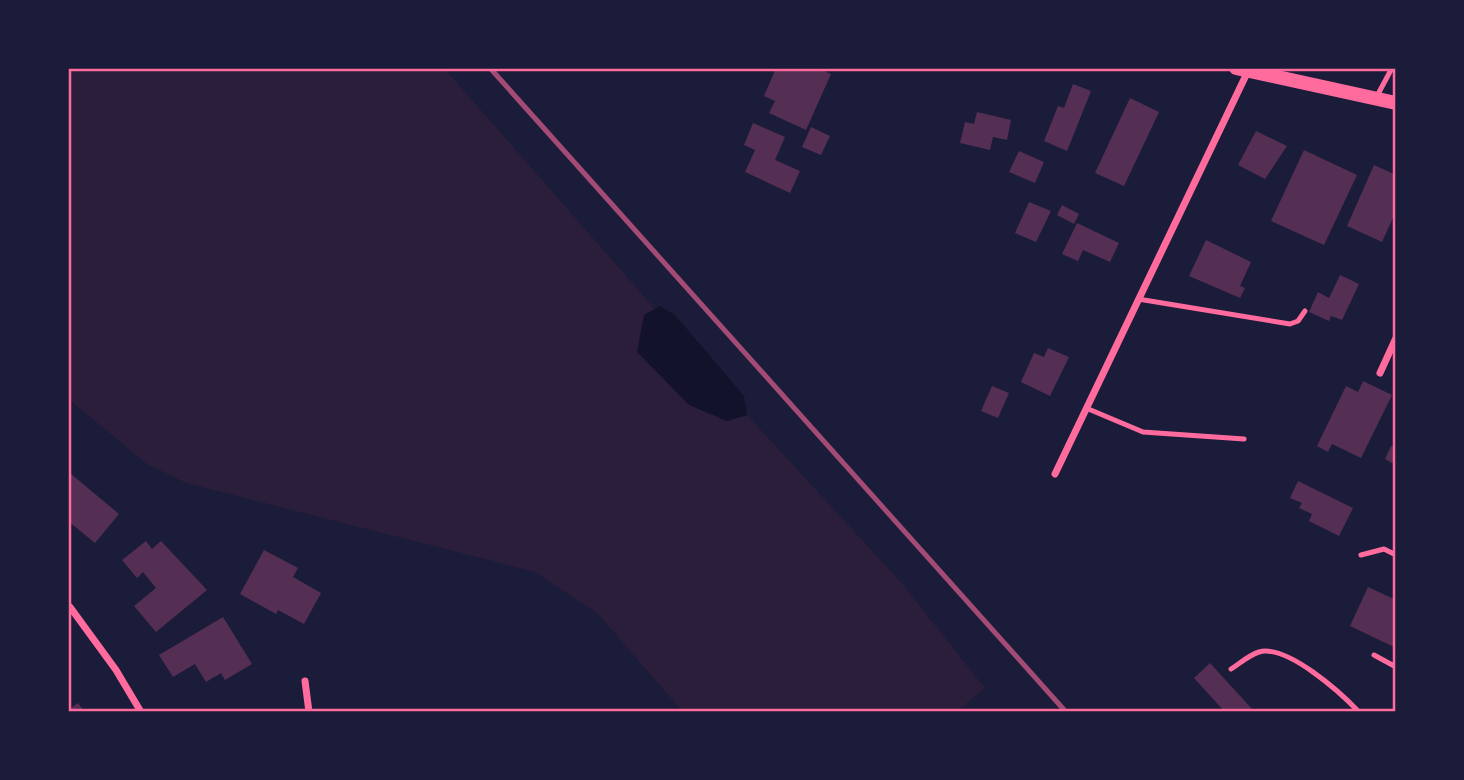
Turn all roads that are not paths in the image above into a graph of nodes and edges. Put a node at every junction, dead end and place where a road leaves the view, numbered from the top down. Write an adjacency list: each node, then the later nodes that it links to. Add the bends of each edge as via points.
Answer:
1 (1392, 68): 3 (lane)
2 (1251, 70): 3 (main road); 5 (street)
3 (1375, 98): 4 (main road)
4 (1396, 103)
5 (1138, 299): 6 (lane, via 1290,324); 9 (street)
6 (1306, 311)
7 (1396, 338): 8 (street)
8 (1380, 373)
9 (1086, 408): 10 (lane, via 1143,432); 11 (street)
10 (1244, 439)
11 (1055, 474)
12 (1361, 555): 13 (lane, via 1384,549)
13 (1396, 555)
14 (69, 607): 19 (street)
15 (1374, 655): 16 (lane)
16 (1396, 667)
17 (1231, 669): 21 (lane, via 1260,652 1277,654 1331,682)
18 (305, 681): 20 (street)
19 (141, 712)
20 (309, 712)
21 (1359, 712)

